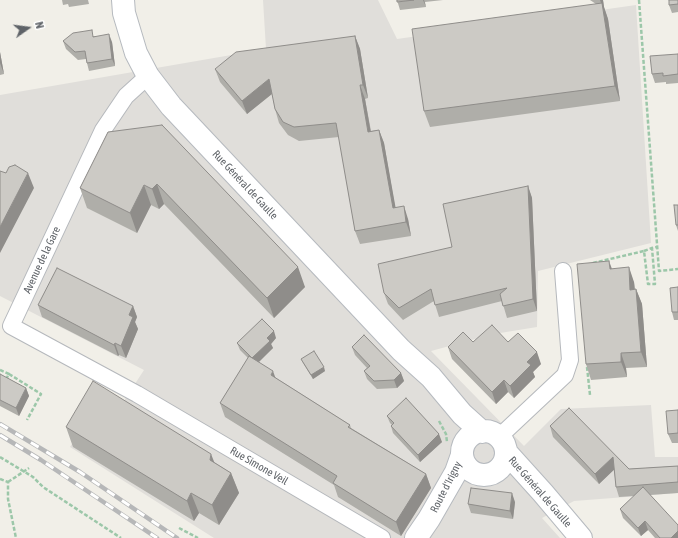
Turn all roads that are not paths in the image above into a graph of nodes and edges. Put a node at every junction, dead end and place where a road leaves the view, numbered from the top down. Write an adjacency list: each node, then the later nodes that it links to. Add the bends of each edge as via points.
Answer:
1 (123, 0): 2 (main road, Rue Général de Gaulle, via 124,13 136,53)
2 (148, 76): 4 (main road, Rue Général de Gaulle, via 176,111); 5 (street, Avenue de la Gare, via 126,96 103,130 12,326)
3 (563, 271): 6 (street, via 570,360 564,375)
4 (401, 350): 6 (main road, Rue Général de Gaulle, via 431,377 462,414); 7 (main road, Rue Général de Gaulle, via 448,410 460,433)
5 (137, 394): 11 (street, Rue Simone Veil)
6 (496, 440): 7 (main road, via 470,436); 8 (main road, via 503,465); 10 (main road, Rue Général de Gaulle)
7 (462, 451): 8 (main road, via 463,462 472,472); 9 (main road, Route d'Irigny, via 456,472)
8 (489, 474): 9 (main road, Route d'Irigny, via 459,488); 10 (main road, Rue Général de Gaulle, via 515,483)
9 (429, 519): 12 (main road, Route d'Irigny)
10 (577, 535)
11 (382, 538)
12 (416, 538)

